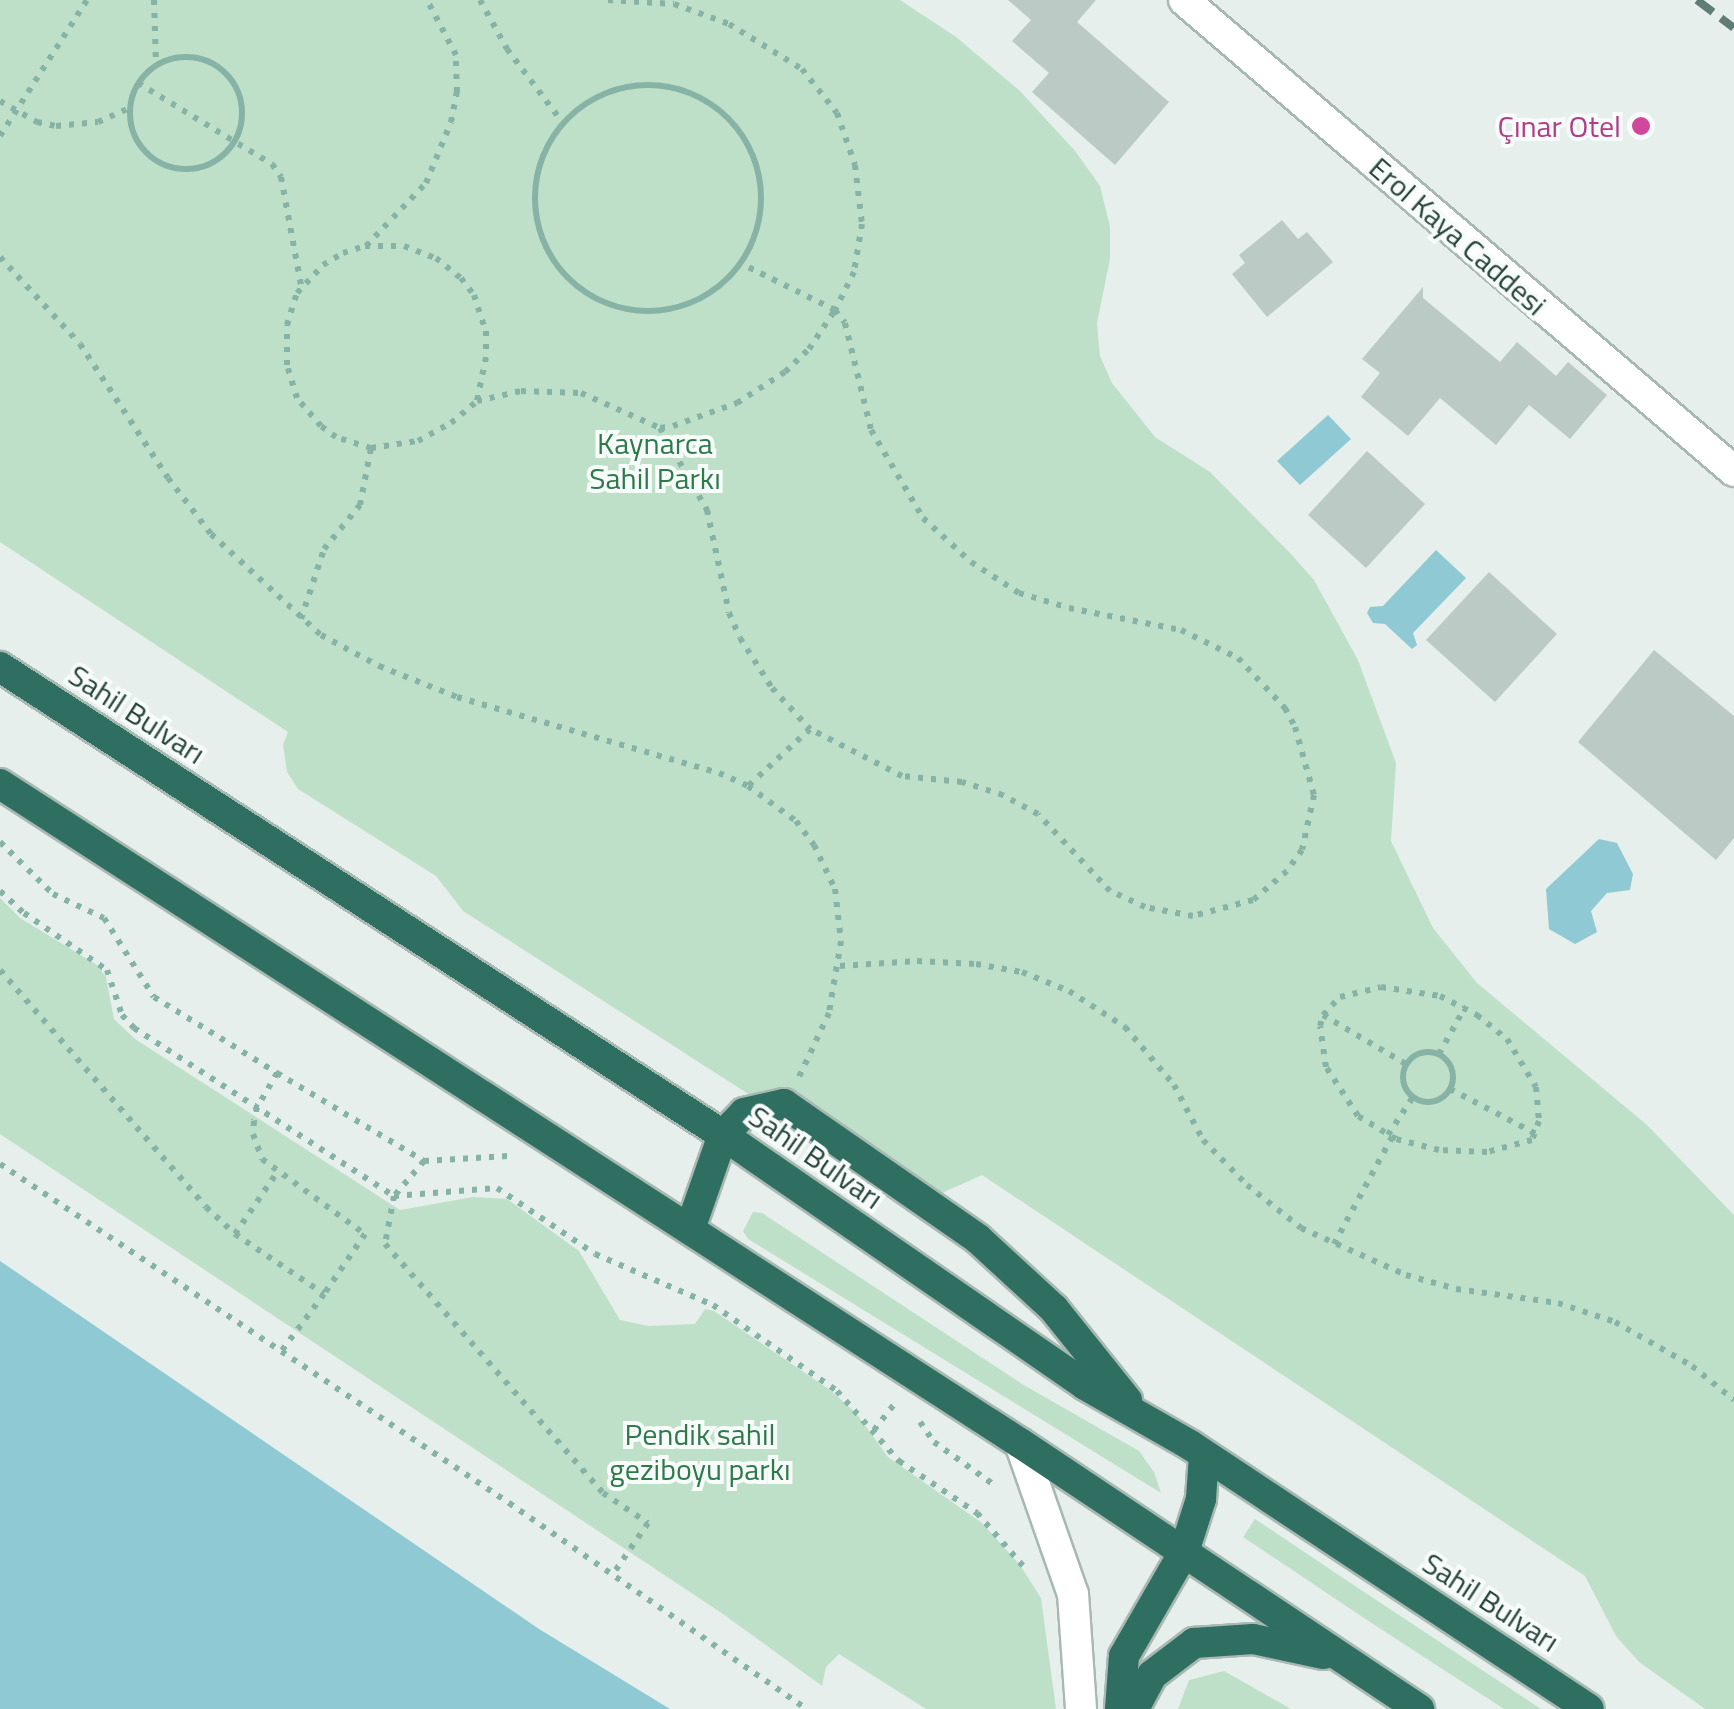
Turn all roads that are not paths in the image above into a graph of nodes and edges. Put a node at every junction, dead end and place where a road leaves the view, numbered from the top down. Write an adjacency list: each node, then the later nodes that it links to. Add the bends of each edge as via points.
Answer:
1 (1184, 0): 2 (street, Erol Kaya Caddesi)
2 (1734, 470)
3 (0, 667): 5 (highway, Sahil Bulvarı)
4 (0, 784): 6 (highway)
5 (723, 1135): 6 (highway); 7 (highway, Sahil Bulvarı); 7 (highway, via 744,1113 784,1104 978,1239 1054,1309)
6 (690, 1229): 8 (highway)
7 (1141, 1417): 9 (highway, Sahil Bulvarı)
8 (1020, 1443): 10 (highway); 12 (street, via 1073,1594)
9 (1204, 1455): 10 (highway, via 1201,1499); 16 (highway, Sahil Bulvarı)
10 (1184, 1552): 11 (highway); 13 (highway, via 1132,1637 1120,1676)
11 (1342, 1659): 14 (highway, via 1253,1640 1194,1644 1152,1675); 15 (highway)
12 (1080, 1709)
13 (1120, 1709)
14 (1134, 1709)
15 (1419, 1709)
16 (1589, 1709)

